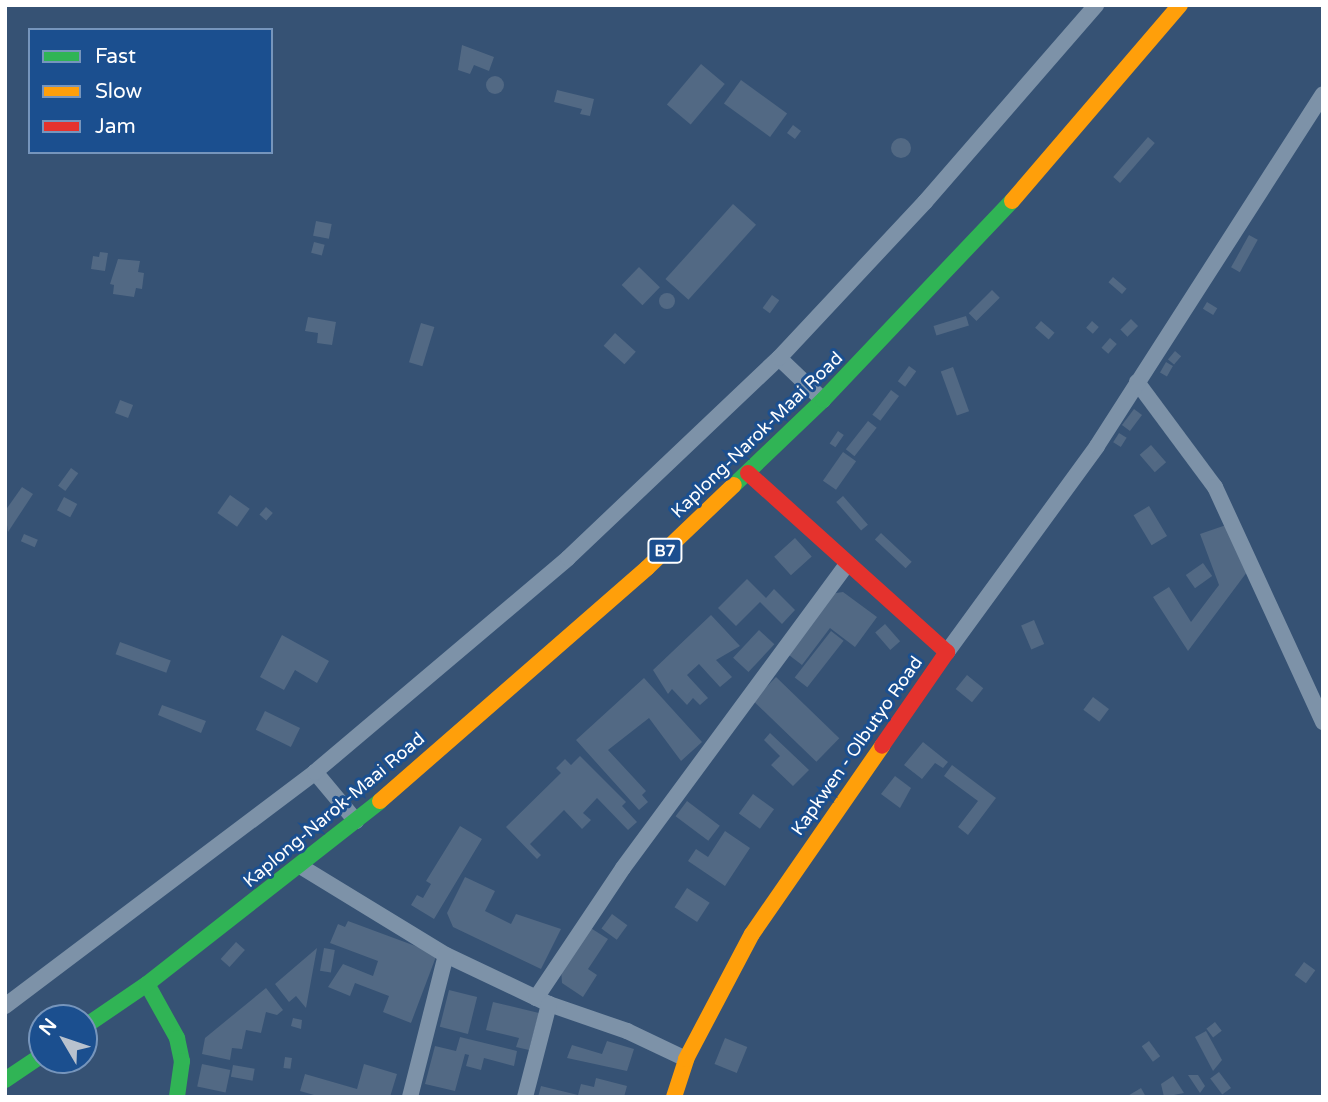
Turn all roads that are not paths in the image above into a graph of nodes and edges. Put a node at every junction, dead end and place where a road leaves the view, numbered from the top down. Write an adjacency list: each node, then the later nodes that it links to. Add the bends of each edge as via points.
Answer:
1 (1096, 5): 4 (street, via 925,202)
2 (1180, 5): 6 (main road, Kaplong-Narok-Maai Road / B7, via 1046,165)
3 (1323, 94): 5 (street)
4 (779, 358): 6 (street); 11 (street, via 568,558)
5 (1137, 382): 9 (street, via 1097,446); 10 (street, via 1214,487)
6 (823, 400): 7 (main road, Kaplong-Narok-Maai Road / B7)
7 (748, 473): 8 (main road, Kapkwen - Olbutyo Road); 12 (main road, Kaplong-Narok-Maai Road / B7, via 648,568)
8 (847, 564): 9 (main road, Kapkwen - Olbutyo Road); 16 (street, via 623,868)
9 (947, 652): 19 (main road, Kapkwen - Olbutyo Road, via 752,934)
10 (1323, 722)
11 (315, 772): 12 (street); 17 (street)
12 (356, 821): 13 (main road, Kaplong-Narok-Maai Road / B7)
13 (300, 866): 14 (street); 15 (main road, Kaplong-Narok-Maai Road / B7)
14 (446, 955): 16 (street); 23 (street)
15 (147, 984): 18 (main road, Kaplong-Narok-Maai Road / B7); 22 (main road, via 177,1038 182,1061)
16 (542, 1001): 19 (street, via 627,1031); 24 (street)
17 (5, 1006)
18 (98, 1017)
19 (686, 1059): 25 (main road, Kapkwen - Olbutyo Road)
20 (28, 1064): 21 (main road)
21 (5, 1080)
22 (177, 1097)
23 (410, 1097)
24 (525, 1097)
25 (674, 1097)

